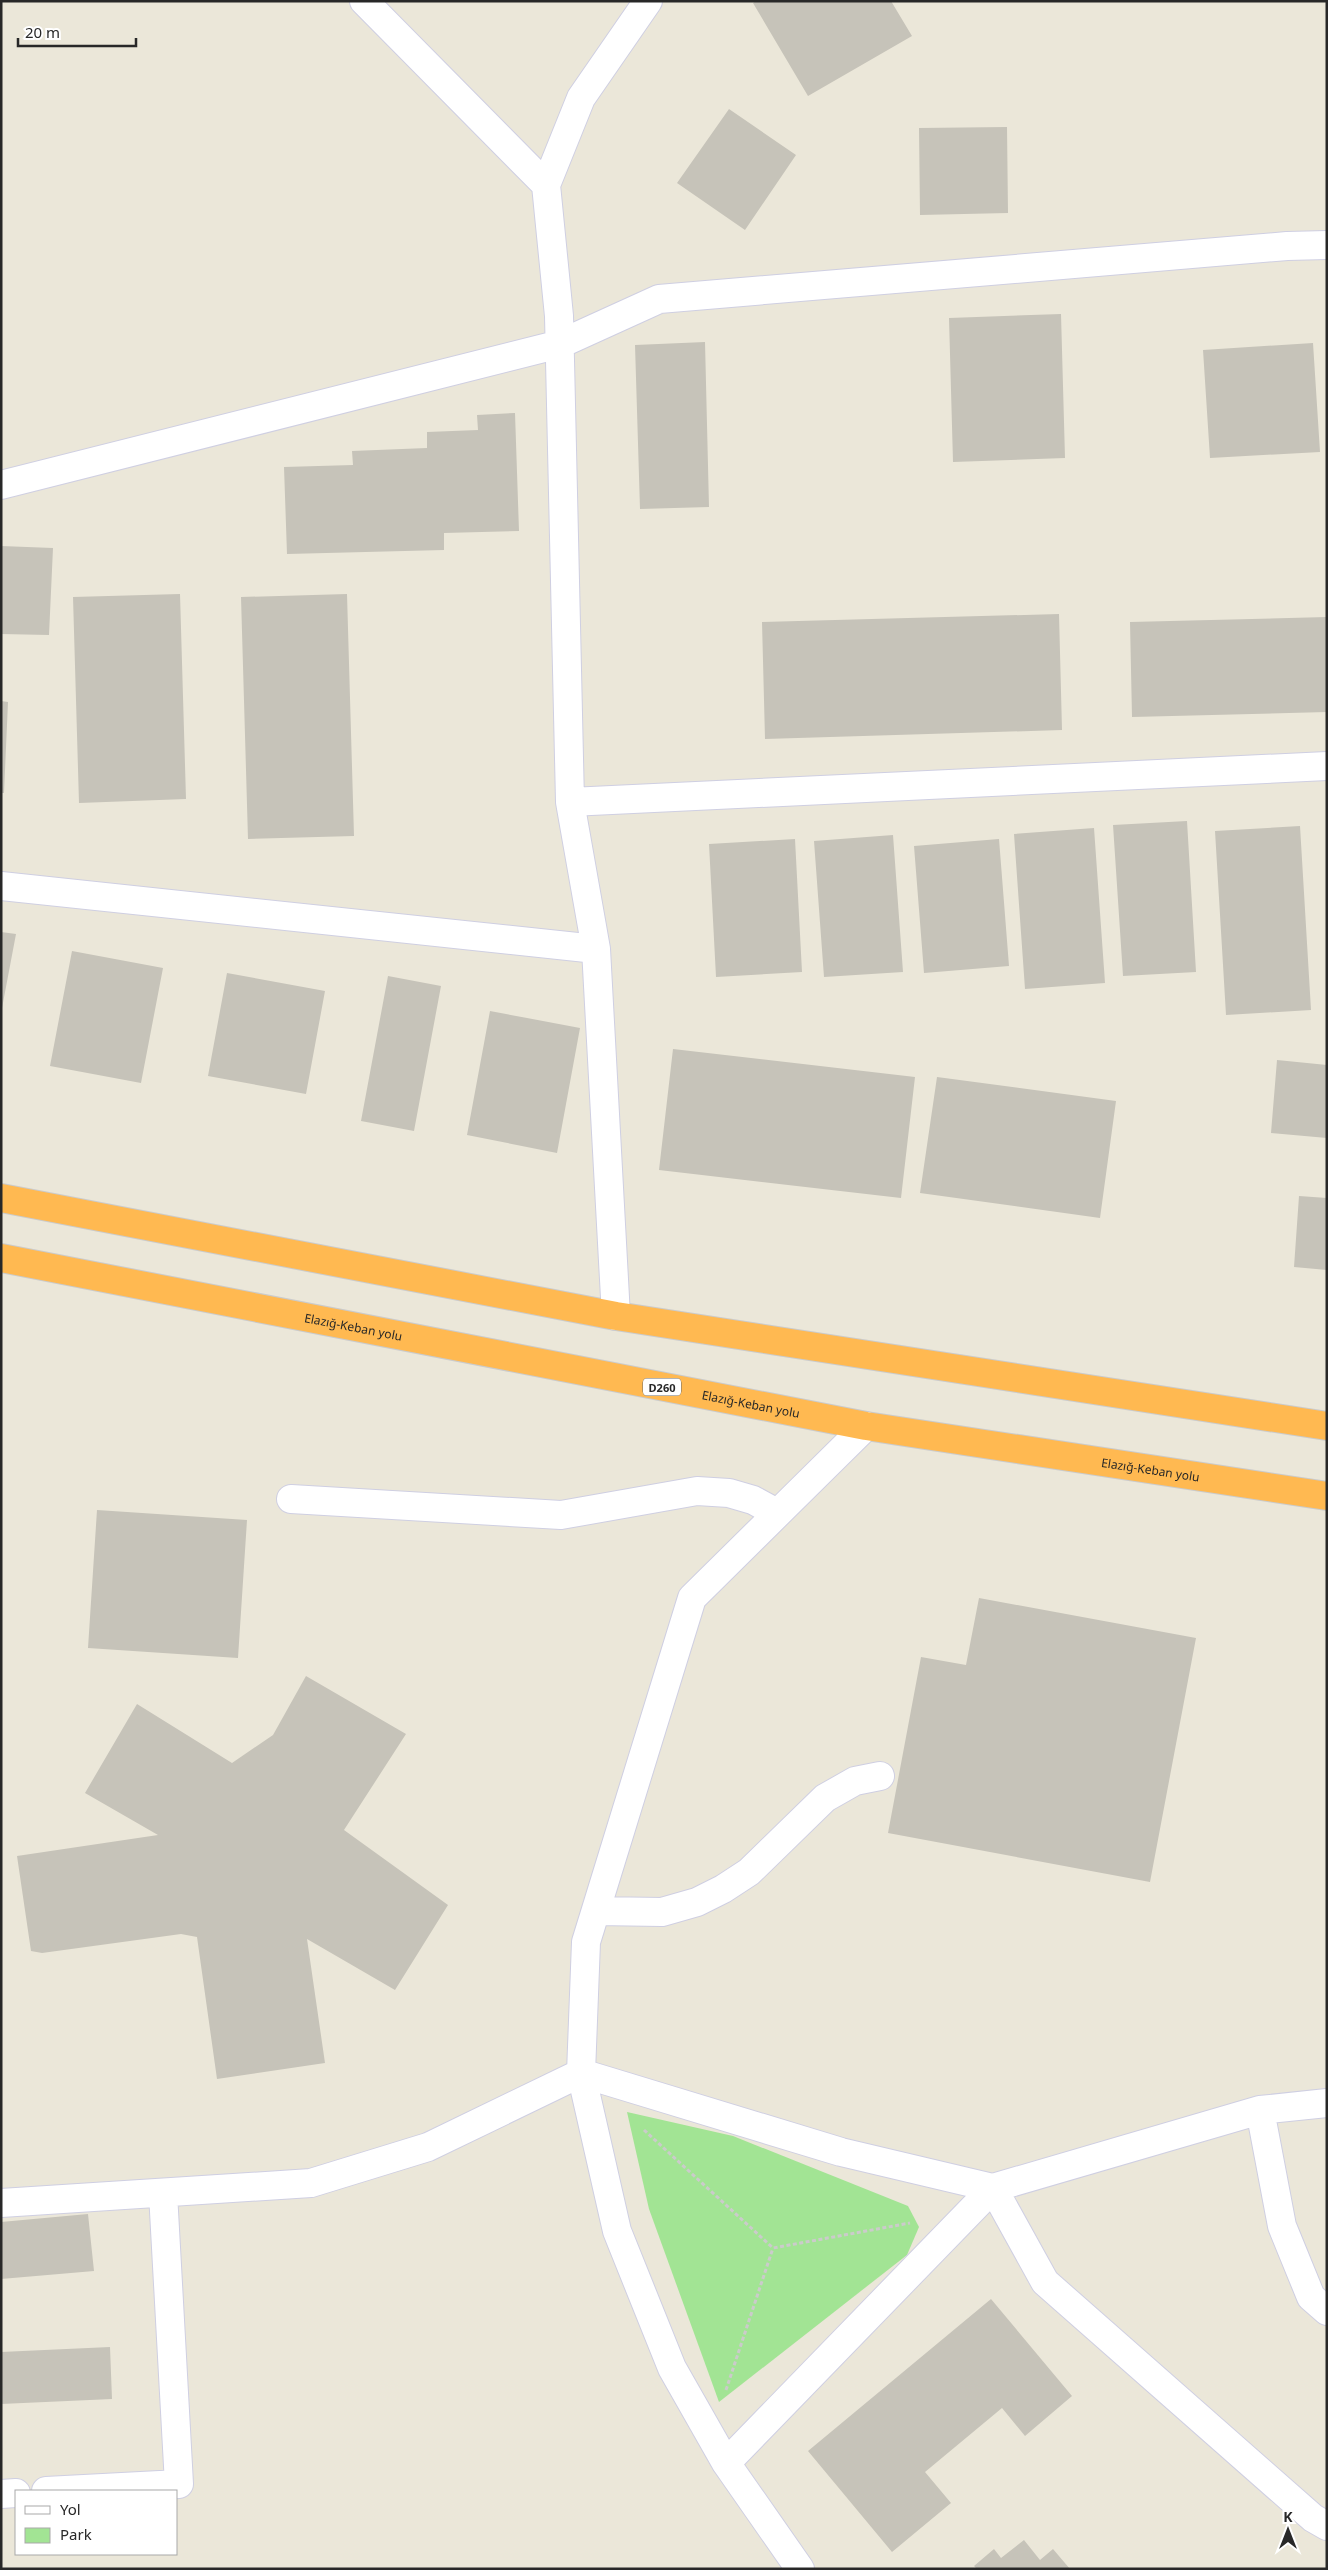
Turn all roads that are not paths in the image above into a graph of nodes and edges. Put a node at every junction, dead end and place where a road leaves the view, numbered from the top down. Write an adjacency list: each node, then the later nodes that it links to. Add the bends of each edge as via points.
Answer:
1 (364, 1): 3 (street)
2 (648, 1): 3 (street, via 581,98)
3 (546, 185): 5 (street)
4 (1327, 245): 5 (street, via 659,299)
5 (560, 344): 6 (street); 8 (street)
6 (1, 485)
7 (1327, 766): 8 (street)
8 (570, 802): 10 (street)
9 (1, 886): 10 (street)
10 (596, 949): 13 (street)
11 (1, 1198): 13 (highway)
12 (1, 1258): 14 (highway, Elazığ-Keban yolu / D260)
13 (616, 1316): 15 (highway)
14 (866, 1426): 16 (highway, Elazığ-Keban yolu / D260); 18 (street)
15 (1327, 1426)
16 (1327, 1496)
17 (292, 1499): 18 (street, via 561,1515 697,1491 729,1493)
18 (778, 1513): 20 (street, via 692,1598)
19 (880, 1776): 20 (street, via 855,1781 825,1798 749,1872 697,1902 662,1912)
20 (596, 1912): 21 (street, via 586,1942)
21 (581, 2073): 24 (street, via 841,2152); 25 (street, via 428,2147 311,2183); 28 (street, via 617,2231 672,2368)
22 (1327, 2103): 23 (street)
23 (1260, 2110): 24 (street); 27 (street, via 1282,2226 1311,2298)
24 (993, 2188): 28 (street); 32 (street, via 1045,2282 1313,2518)
25 (163, 2193): 26 (street); 29 (street, via 180,2484)
26 (1, 2203)
27 (1327, 2311)
28 (726, 2463): 33 (street)
29 (65, 2490)
30 (15, 2493): 31 (street)
31 (1, 2494)
32 (1327, 2526)
33 (800, 2569)

